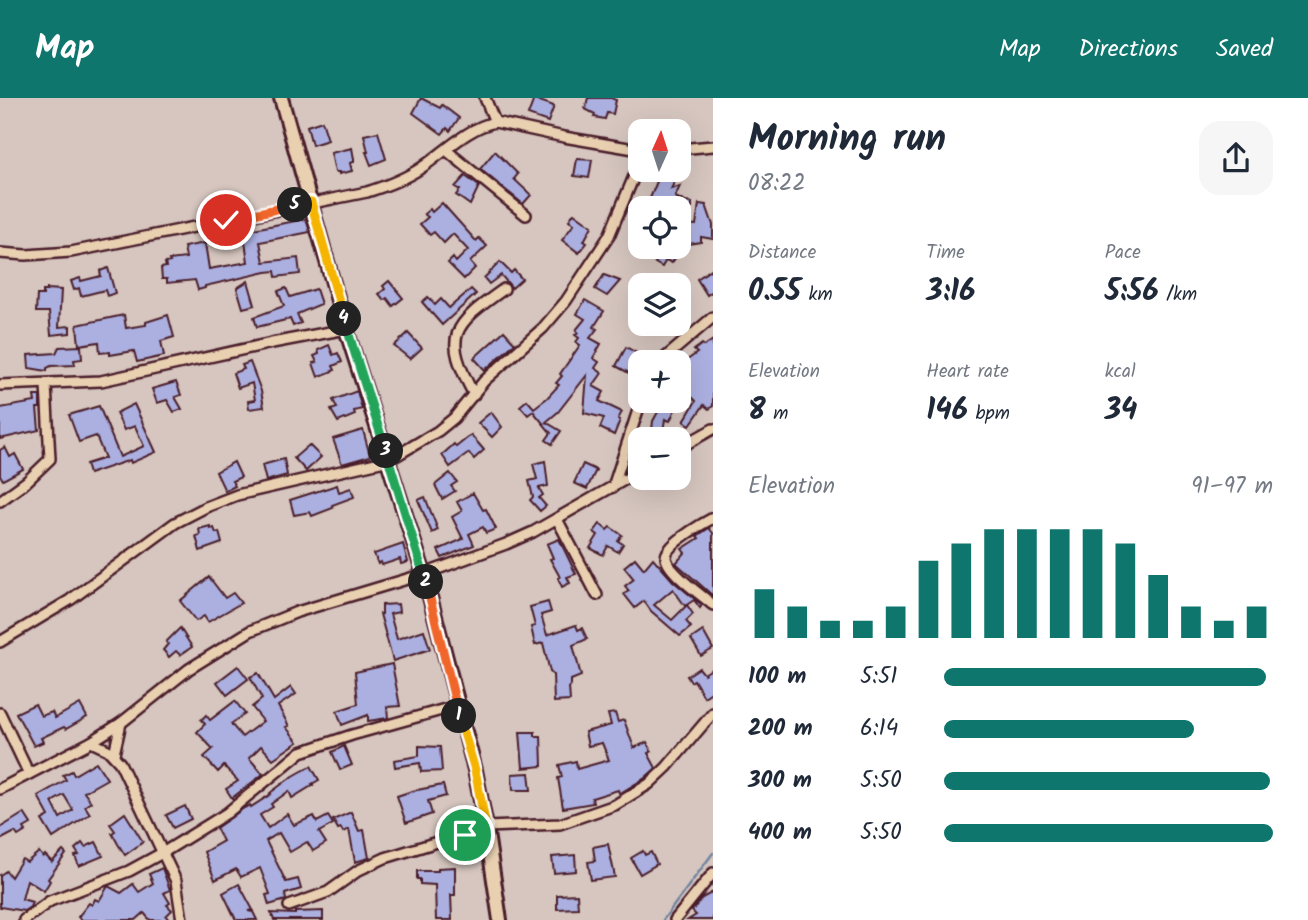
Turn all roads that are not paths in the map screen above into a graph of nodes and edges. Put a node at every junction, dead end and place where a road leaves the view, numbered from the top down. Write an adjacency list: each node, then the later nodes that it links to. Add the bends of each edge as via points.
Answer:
1 (281, 98): 9 (street)
2 (485, 98): 3 (street)
3 (495, 122): 5 (street); 7 (street, via 475,129)
4 (713, 146): 6 (street)
5 (628, 148)
6 (691, 148)
7 (446, 150): 9 (street, via 386,186); 10 (street)
8 (632, 182): 18 (street, via 609,236 566,302)
9 (311, 202): 11 (street, via 71,252); 14 (street)
10 (526, 215)
11 (0, 253)
12 (504, 289): 18 (street, via 466,317 459,329 456,358)
13 (713, 317): 15 (street)
14 (346, 329): 17 (street, via 144,373); 22 (street)
15 (674, 350)
16 (0, 385): 17 (street)
17 (46, 385): 25 (street, via 50,460)
18 (474, 394): 22 (street, via 438,431)
19 (637, 413): 24 (street)
20 (713, 429): 21 (street)
21 (691, 441)
22 (389, 460): 28 (street); 31 (street, via 237,495 206,507 174,523 70,600)
23 (628, 479): 24 (street)
24 (613, 488): 27 (street)
25 (0, 501)
26 (713, 518): 30 (street, via 673,545 666,557 678,575)
27 (556, 519): 28 (street, via 506,544); 29 (street)
28 (424, 574): 32 (street); 35 (street, via 250,631 189,669)
29 (597, 595)
30 (713, 605)
31 (0, 642)
32 (456, 706): 40 (street); 41 (street, via 301,752 227,813)
33 (0, 713): 38 (street)
34 (713, 713): 40 (street, via 667,767 615,805 560,824)
35 (121, 723): 36 (street); 37 (street)
36 (91, 742): 37 (street); 38 (street)
37 (114, 754): 41 (street)
38 (29, 774): 39 (street)
39 (0, 789)
40 (486, 827): 43 (street, via 385,858 328,892); 46 (street)
41 (164, 852): 44 (street, via 129,871 50,901); 45 (street, via 176,881)
42 (713, 873): 47 (street)
43 (289, 906)
44 (24, 920)
45 (182, 920)
46 (500, 920)
47 (675, 920)

